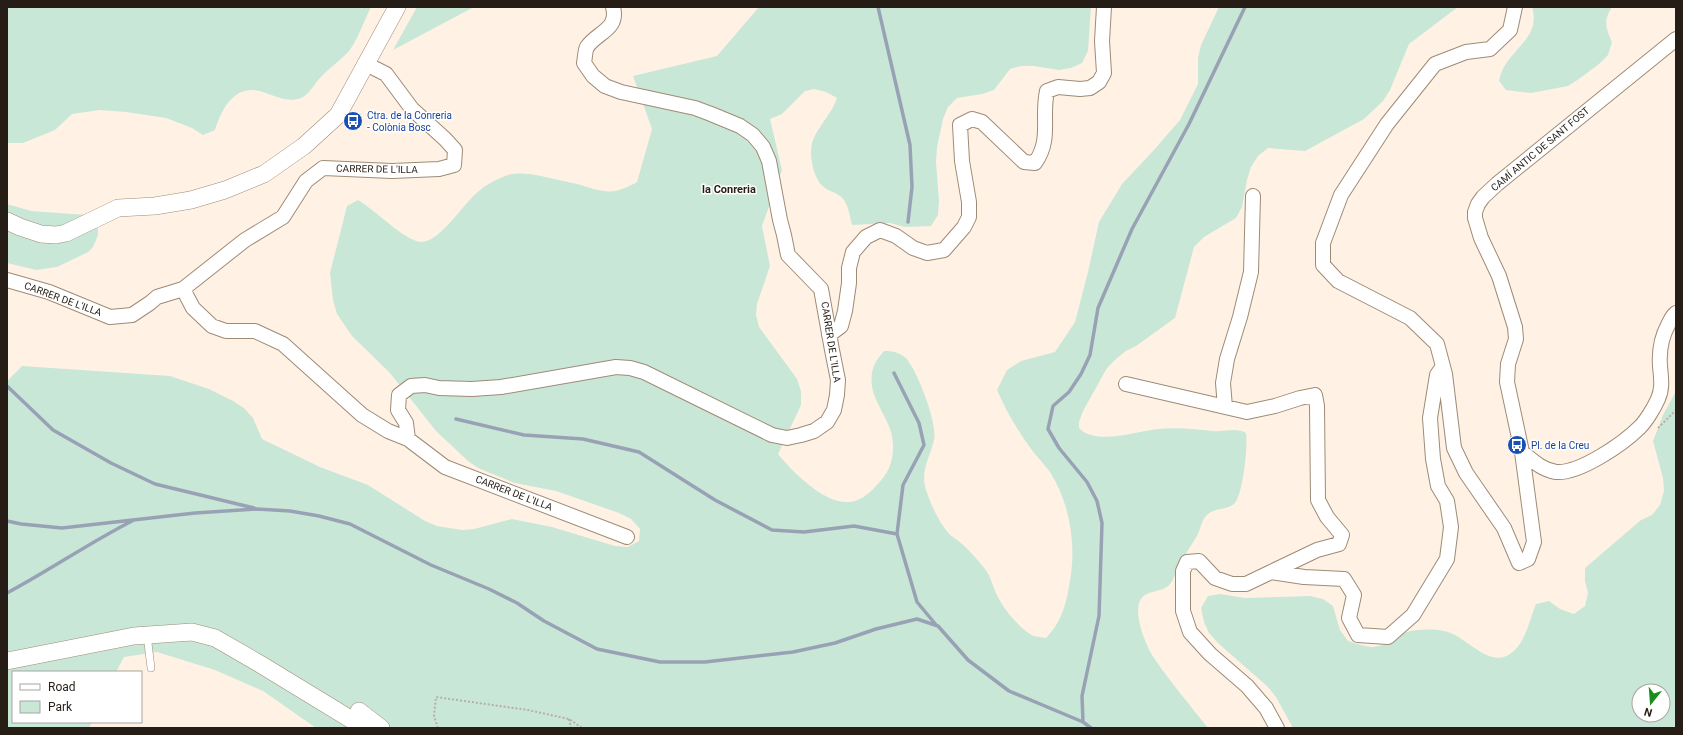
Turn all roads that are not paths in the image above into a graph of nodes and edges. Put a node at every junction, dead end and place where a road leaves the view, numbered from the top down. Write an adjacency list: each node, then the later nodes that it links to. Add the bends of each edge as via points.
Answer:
1 (397, 7): 6 (street)
2 (613, 7): 12 (street, CARRER DE L'ILLA, via 615,15 609,29 586,48 584,63 593,76 605,86 621,92 696,108 740,126 753,135 763,147 769,161 788,255 821,288)
3 (1104, 7): 12 (street, via 1104,73 1099,82 1090,88 1058,88 1047,91 1045,145 1035,163 1024,162 982,122 972,120 960,125 962,160 969,202 969,217 964,227 944,250 927,253 880,230 866,237 853,252 841,326)
4 (1515, 7): 13 (street, via 1510,30 1490,49 1466,52 1435,64 1387,124 1341,195 1323,243 1323,265 1338,281 1410,318 1437,344)
5 (1676, 39): 17 (street, CAMÍ ANTIC DE SANT FOST, via 1497,184 1483,197 1475,212 1476,225 1499,276 1515,326 1516,339 1508,364 1507,382)
6 (366, 64): 8 (street, via 338,115 327,126 276,166 248,181 191,200 155,206 118,208 66,233 56,235 41,234); 10 (street, CARRER DE L'ILLA, via 386,74 412,109 455,150 454,165 439,169 392,171 323,168 306,181 283,217 245,240)
7 (1253, 196): 15 (street, via 1250,272 1227,359 1223,383)
8 (7, 221)
9 (7, 280): 10 (street, CARRER DE L'ILLA, via 49,292 110,317 132,315 157,297)
10 (183, 289): 16 (street, CARRER DE L'ILLA, via 193,308 212,326 226,331 255,331 283,344 362,415 381,428)
11 (1676, 313): 17 (street, via 1664,332 1660,350 1662,383 1658,400 1641,426 1617,446 1581,467 1565,472 1554,472 1541,467)
12 (829, 335): 16 (street, CARRER DE L'ILLA, via 838,380 834,410 826,422 814,431 801,435 787,438 772,435 644,372 616,367 472,389 411,386 399,395 398,410 406,423)
13 (1443, 366): 17 (street, CAMÍ ANTIC DE SANT FOST, via 1454,448 1466,473 1504,528 1519,562 1528,558 1534,542); 19 (street, via 1438,375 1430,418 1438,486 1447,501 1451,527 1446,559 1413,615 1388,637 1358,635 1349,618 1354,595 1344,579)
14 (1126, 384): 15 (street)
15 (1225, 407): 19 (street, via 1247,412 1315,395 1318,500 1327,517 1342,535 1339,544 1316,550)
16 (408, 439): 18 (street, CARRER DE L'ILLA, via 445,467)
17 (1522, 452)
18 (628, 536)
19 (1271, 572): 27 (street, via 1246,584 1232,584 1215,578 1199,561 1187,562 1183,571 1183,611 1190,632 1210,654 1247,686 1266,708)
20 (147, 635): 21 (street); 22 (lane); 23 (street, via 181,632 204,634)
21 (7, 661)
22 (151, 668)
23 (288, 681): 24 (street, via 310,705); 25 (street); 26 (street, via 316,688 334,696)
24 (347, 728)
25 (365, 728)
26 (381, 728)
27 (1277, 728)

